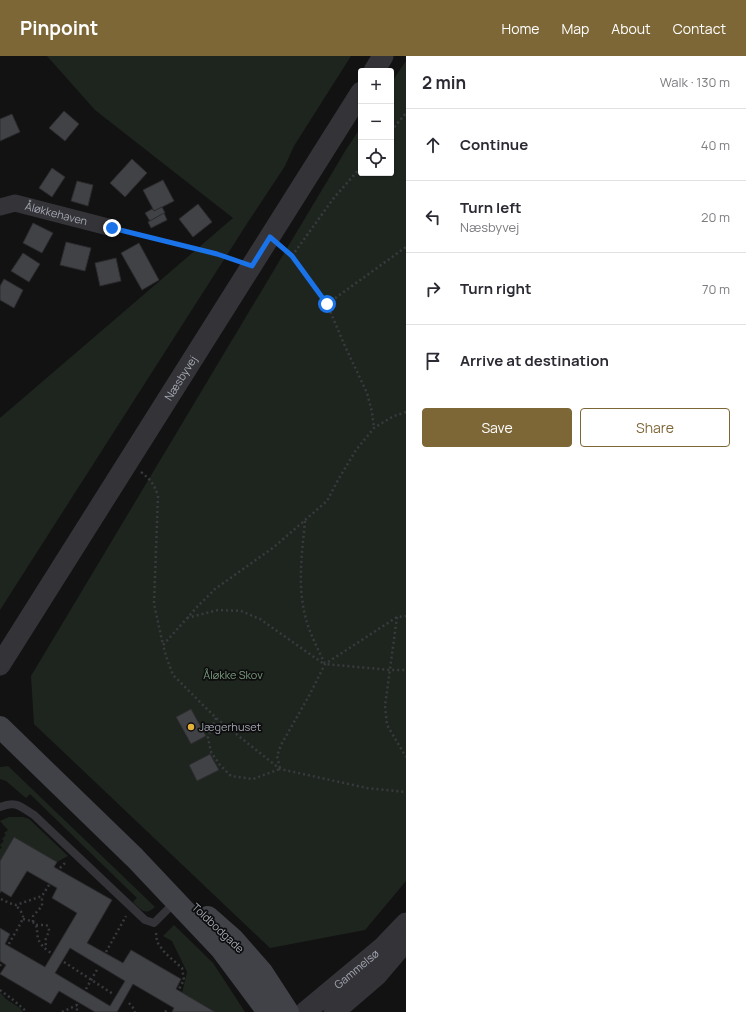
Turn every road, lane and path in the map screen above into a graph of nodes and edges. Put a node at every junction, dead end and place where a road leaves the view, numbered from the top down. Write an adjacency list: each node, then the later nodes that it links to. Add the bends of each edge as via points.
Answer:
1 (383, 56): 2 (street)
2 (376, 68)
3 (358, 97): 9 (street, Næsbyvej)
4 (406, 113): 5 (path)
5 (394, 127)
6 (358, 170): 11 (path, via 333,198)
7 (0, 207): 8 (street, Åløkkehaven, via 15,203)
8 (112, 228): 12 (path, via 217,254)
9 (270, 237): 11 (path); 12 (street, Næsbyvej)
10 (406, 248): 13 (path)
11 (292, 256): 13 (path)
12 (252, 266): 16 (street, Næsbyvej)
13 (327, 304): 15 (path, via 369,398)
14 (406, 412): 15 (path)
15 (374, 428): 17 (path, via 356,450 327,501)
16 (129, 461): 21 (path, via 155,486 158,496 154,604); 23 (street, Næsbyvej)
17 (305, 520): 20 (path, via 274,547 216,589); 22 (path, via 302,592 306,619)
18 (406, 616): 19 (path)
19 (397, 617): 22 (path); 24 (path)
20 (187, 618): 21 (path); 22 (path, via 218,610 241,611 260,619)
21 (163, 645): 26 (path, via 173,675)
22 (325, 664): 24 (path); 29 (path, via 281,745 277,756)
23 (0, 665)
24 (390, 670): 25 (path); 28 (path, via 385,706 387,725)
25 (406, 670)
26 (216, 718): 29 (path); 29 (path, via 208,738 211,752 231,776 253,779)
27 (0, 727): 32 (main road, Toldbodgade)
28 (406, 757)
29 (280, 769): 30 (path, via 367,788)
30 (406, 792)
31 (0, 807): 38 (lane, via 8,803 17,804 34,815)
32 (135, 858): 36 (main road, Toldbodgade); 64 (main road, Toldbodgade, via 176,889 233,940 262,972)
33 (49, 885): 34 (path)
34 (42, 896): 37 (path); 40 (path, via 42,906 33,916)
35 (1, 899): 37 (path)
36 (176, 901): 41 (lane); 63 (main road, Toldbodgade, via 221,949)
37 (16, 905): 39 (path)
38 (131, 907): 41 (lane, via 145,920); 47 (path)
39 (23, 919): 40 (path); 45 (path)
40 (34, 922): 43 (path)
41 (154, 923): 53 (path, via 157,942 182,968 184,980)
42 (406, 923): 65 (street, Gammelsø, via 383,947)
43 (36, 925): 46 (path, via 41,944); 46 (path, via 46,925 50,929 46,938)
44 (406, 941): 66 (street, Gammelsø, via 377,975)
45 (9, 944)
46 (46, 948): 48 (path)
47 (106, 952)
48 (51, 953)
49 (64, 962): 51 (path)
50 (98, 968): 51 (path)
51 (91, 980): 52 (path); 55 (path)
52 (86, 989)
53 (179, 989)
54 (0, 990): 58 (path)
55 (113, 994)
56 (128, 1003): 61 (path)
57 (168, 1009): 62 (path)
58 (27, 1012)
59 (62, 1012): 60 (path, via 77,1005)
60 (77, 1012)
61 (135, 1012)
62 (165, 1012)
63 (268, 1012)
64 (288, 1012)
65 (305, 1012)
66 (334, 1012)

